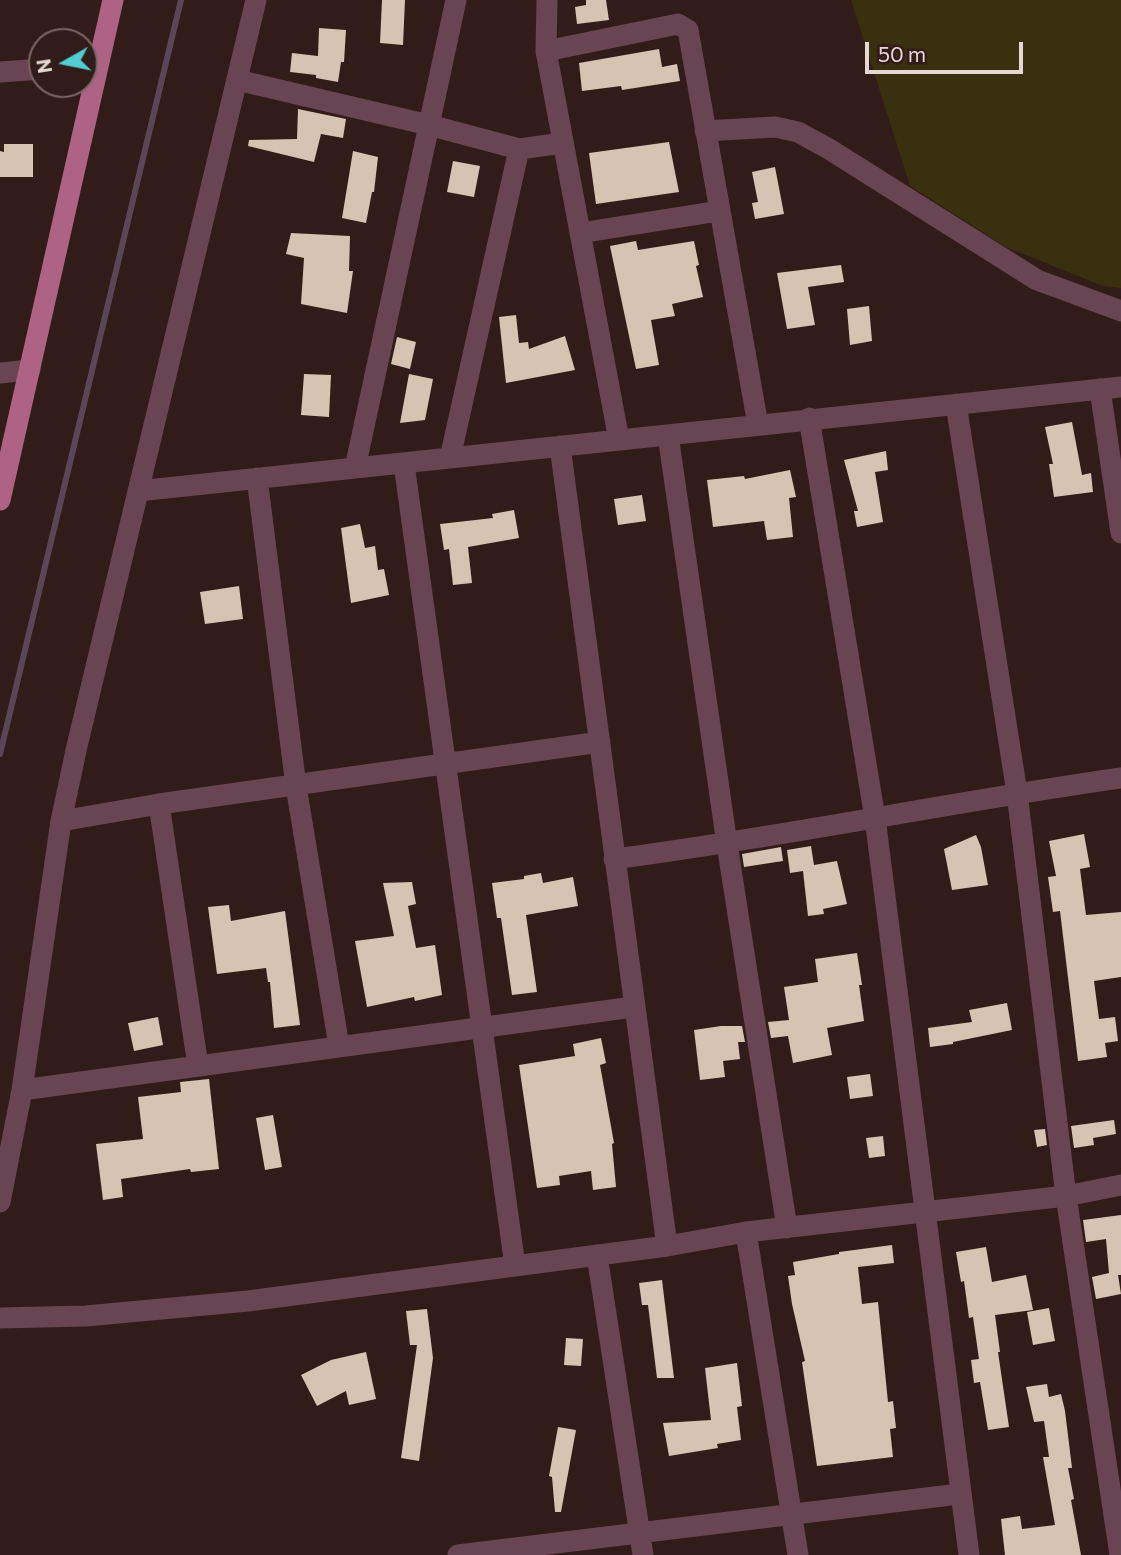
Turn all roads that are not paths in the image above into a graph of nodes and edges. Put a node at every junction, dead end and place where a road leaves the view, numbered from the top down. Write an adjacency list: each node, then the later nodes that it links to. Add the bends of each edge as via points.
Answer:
1 (113, 0): 5 (main road)
2 (256, 0): 9 (street)
3 (456, 0): 11 (street)
4 (547, 0): 6 (street)
5 (98, 44)
6 (546, 51): 12 (street, via 684,26); 13 (street)
7 (28, 70): 8 (street)
8 (0, 72)
9 (237, 80): 11 (street); 31 (street)
10 (84, 98): 18 (main road)
11 (429, 125): 14 (street); 29 (street)
12 (705, 131): 15 (street); 17 (street, via 775,127 798,132 1037,280)
13 (563, 143): 14 (street); 16 (street)
14 (519, 149): 27 (street)
15 (719, 211): 16 (street); 23 (street)
16 (580, 233): 25 (street)
17 (1121, 311)
18 (30, 370): 19 (street); 32 (main road)
19 (0, 373)
20 (1110, 388): 21 (street); 33 (street)
21 (956, 404): 22 (street); 38 (street)
22 (808, 418): 23 (street); 40 (street)
23 (758, 425): 24 (street)
24 (668, 435): 25 (street); 42 (street)
25 (619, 440): 26 (street)
26 (560, 446): 27 (street); 34 (street)
27 (450, 458): 28 (street)
28 (404, 464): 29 (street); 35 (street)
29 (355, 468): 30 (street)
30 (257, 478): 31 (street); 37 (street)
31 (138, 491): 41 (street)
32 (0, 500)
33 (1121, 533)
34 (600, 742): 35 (street); 43 (street)
35 (447, 765): 37 (street); 45 (street)
36 (1121, 778): 38 (street)
37 (296, 786): 39 (street); 46 (street)
38 (1017, 793): 40 (street); 50 (street)
39 (159, 804): 41 (street); 47 (street)
40 (876, 818): 42 (street); 52 (street)
41 (61, 821): 48 (street)
42 (727, 844): 43 (street); 53 (street)
43 (614, 859): 44 (street)
44 (633, 1007): 45 (street); 55 (street)
45 (482, 1028): 46 (street); 57 (street)
46 (339, 1046): 47 (street)
47 (198, 1066): 48 (street)
48 (22, 1090): 51 (street)
49 (1121, 1185): 50 (street)
50 (1066, 1196): 52 (street); 59 (street)
51 (0, 1202)
52 (925, 1214): 53 (street); 60 (street)
53 (786, 1228): 54 (street)
54 (746, 1233): 55 (street); 61 (street)
55 (667, 1246): 56 (street)
56 (597, 1255): 57 (street); 62 (street)
57 (515, 1266): 58 (street, via 248,1301 86,1316)
58 (0, 1318)
59 (1111, 1434): 68 (street)
60 (960, 1493): 61 (street); 67 (street)
61 (793, 1514): 62 (street); 66 (street)
62 (639, 1533): 63 (street); 65 (street)
63 (501, 1552): 64 (street)
64 (458, 1555)
65 (643, 1555)
66 (798, 1555)
67 (969, 1555)
68 (1120, 1555)

